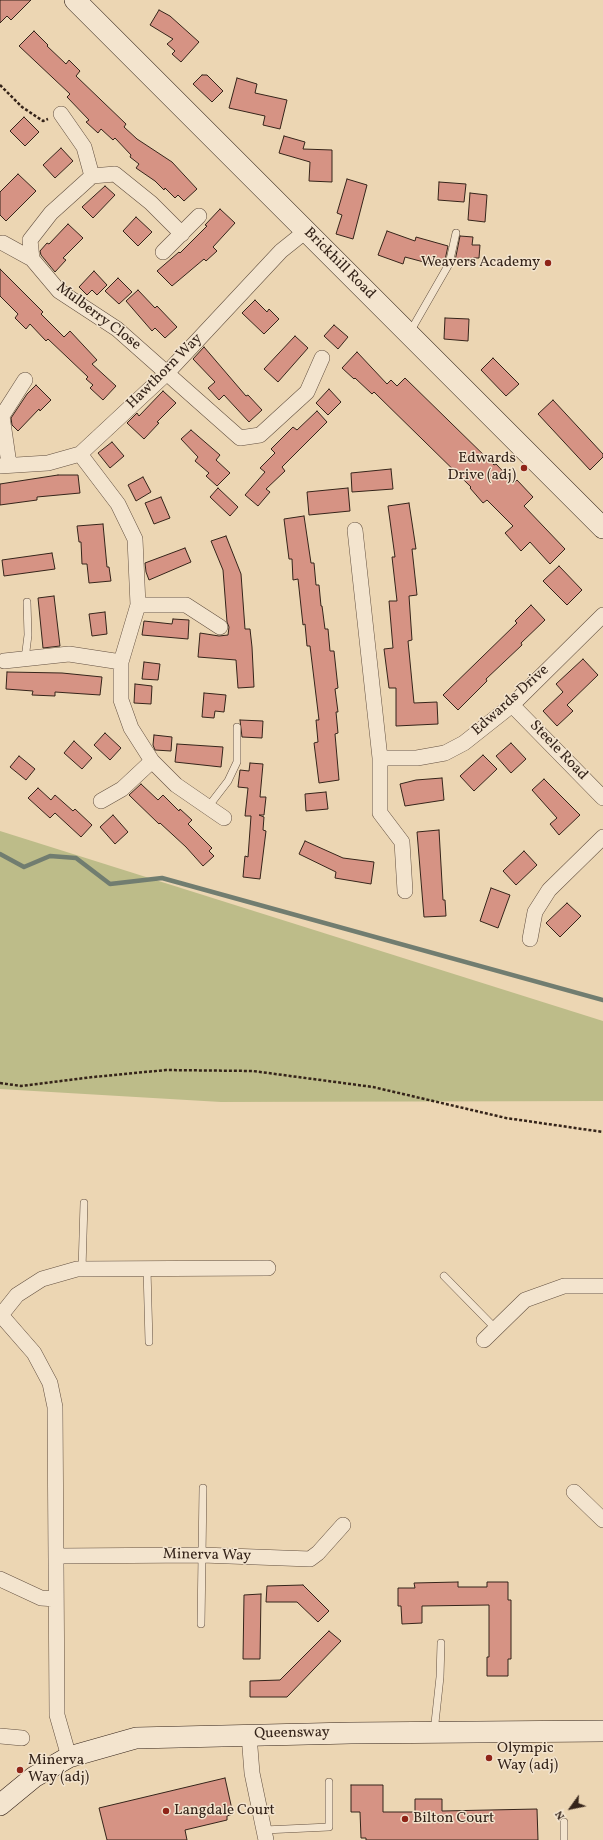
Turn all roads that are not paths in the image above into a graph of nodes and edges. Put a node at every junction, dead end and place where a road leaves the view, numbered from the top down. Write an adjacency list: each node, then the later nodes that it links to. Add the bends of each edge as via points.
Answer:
1 (75, 0): 5 (street, Brickhill Road)
2 (61, 114): 3 (street, via 84,148)
3 (92, 176): 7 (street, via 115,174 151,203); 10 (street, via 50,214 30,240)
4 (199, 216): 7 (street)
5 (306, 231): 11 (street, Brickhill Road); 13 (street, Hawthorn Way, via 281,252)
6 (456, 233): 11 (lane, via 449,264)
7 (182, 234): 9 (street)
8 (3, 243): 10 (street, Mulberry Close)
9 (163, 252)
10 (32, 259): 13 (street, Mulberry Close, via 60,291 116,329)
11 (409, 334): 17 (street, Brickhill Road)
12 (322, 358): 13 (street, Mulberry Close, via 307,392 260,435 240,438)
13 (167, 373): 15 (street, Hawthorn Way)
14 (25, 380): 16 (street, via 2,416)
15 (80, 454): 16 (street, Hawthorn Way, via 48,463); 20 (street, via 118,504 135,539)
16 (5, 465)
17 (603, 528)
18 (355, 530): 28 (street)
19 (27, 602): 23 (lane, via 28,635)
20 (138, 605): 22 (street, via 186,605); 25 (street)
21 (603, 615): 26 (street, Edwards Drive)
22 (220, 626)
23 (25, 659): 24 (street); 25 (street, via 69,654)
24 (4, 661)
25 (121, 662): 29 (street, via 121,700 131,728)
26 (512, 705): 28 (street, Edwards Drive, via 464,743 445,753 417,758); 30 (street, Steele Road)
27 (237, 727): 32 (lane, via 237,762 228,781)
28 (380, 758): 35 (street, via 380,812 402,842)
29 (152, 761): 31 (street, via 122,789); 32 (street, via 176,785)
30 (603, 798)
31 (101, 801)
32 (208, 807): 33 (street)
33 (224, 818)
34 (603, 837): 36 (street, via 549,890 535,912)
35 (405, 891)
36 (530, 939)
37 (84, 1203): 39 (lane)
38 (268, 1268): 40 (street)
39 (82, 1269): 40 (street); 43 (street, via 42,1279 17,1295)
40 (147, 1269): 46 (lane)
41 (444, 1276): 44 (lane)
42 (603, 1286): 44 (street, via 564,1286 525,1300)
43 (0, 1314): 52 (street, via 34,1353 50,1383 55,1407)
44 (496, 1329): 45 (street)
45 (484, 1340)
46 (149, 1342)
47 (202, 1488): 51 (lane)
48 (574, 1492): 49 (street)
49 (603, 1520)
50 (343, 1525): 51 (street, Minerva Way, via 310,1559)
51 (202, 1555): 52 (street, Minerva Way); 55 (lane)
52 (57, 1556): 54 (street)
53 (0, 1579): 54 (street, via 41,1598)
54 (56, 1599): 62 (street, via 57,1715)
55 (201, 1624)
56 (441, 1643): 58 (lane)
57 (603, 1730): 58 (street, Queensway)
58 (434, 1732): 59 (street, Queensway)
59 (249, 1735): 62 (street, Queensway, via 136,1738); 66 (street, via 252,1773)
60 (0, 1736): 61 (street)
61 (22, 1738)
62 (69, 1756): 64 (street, Queensway, via 34,1777)
63 (329, 1782): 66 (lane, via 329,1827)
64 (0, 1805)
65 (564, 1822): 67 (lane)
66 (265, 1835)
67 (564, 1840)

